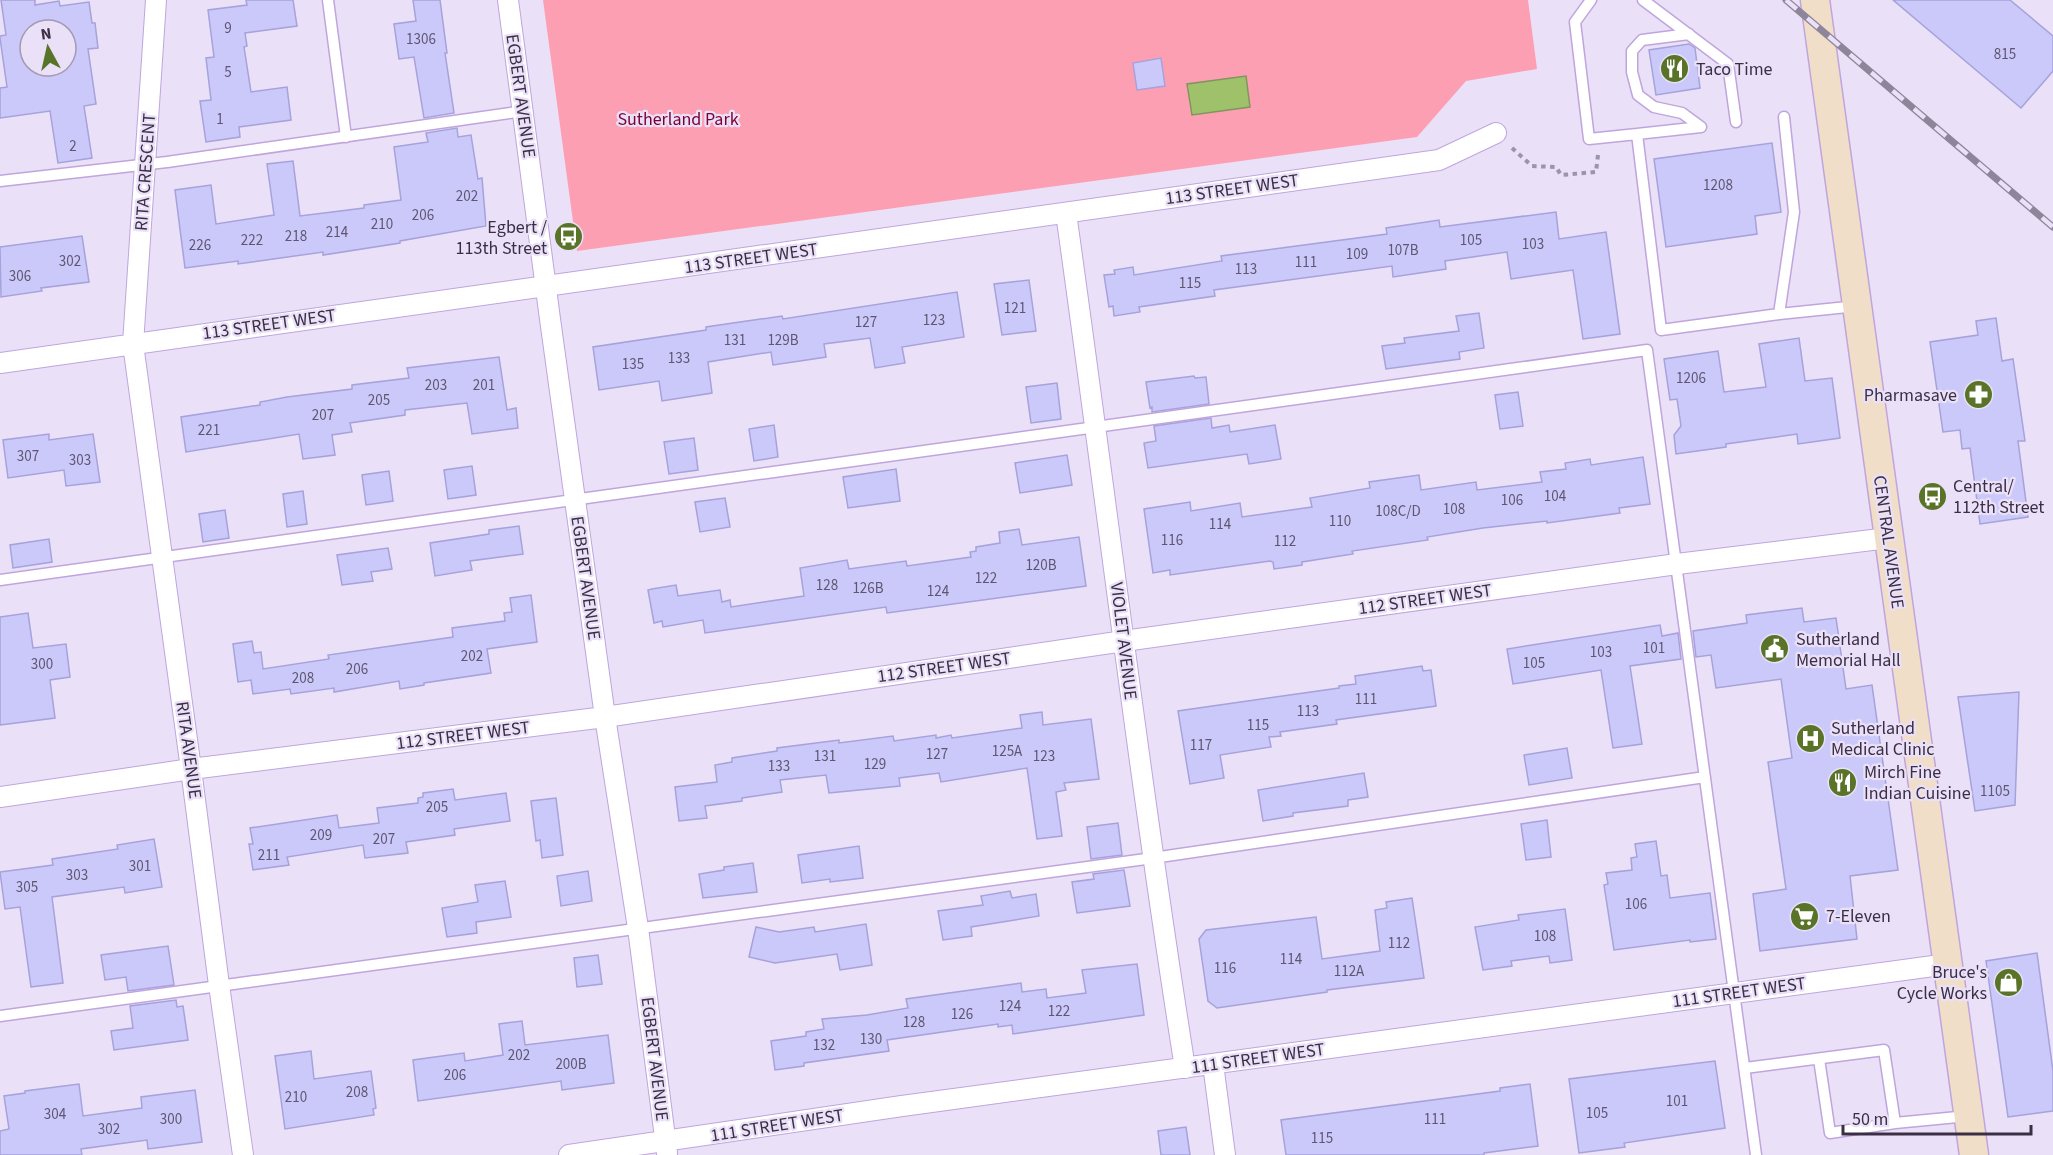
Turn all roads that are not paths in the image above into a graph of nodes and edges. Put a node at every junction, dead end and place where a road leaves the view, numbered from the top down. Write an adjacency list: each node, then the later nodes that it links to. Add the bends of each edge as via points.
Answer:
1 (156, 0): 14 (street, RITA CRESCENT)
2 (328, 0): 13 (lane)
3 (508, 0): 8 (street, EGBERT AVENUE)
4 (1591, 0): 12 (lane, via 1575,22 1588,139)
5 (1643, 0): 7 (lane)
6 (1815, 0): 18 (main road, CENTRAL AVENUE)
7 (1689, 34): 10 (lane, via 1728,63); 12 (lane, via 1642,40 1632,51 1632,72 1638,95 1654,107 1682,113 1701,127)
8 (524, 111): 13 (lane); 17 (street, EGBERT AVENUE)
9 (1784, 117): 19 (lane, via 1794,212)
10 (1736, 122)
11 (1496, 133): 16 (street, 113 STREET WEST, via 1439,160)
12 (1637, 134): 19 (lane, via 1661,330)
13 (346, 137): 14 (lane)
14 (145, 165): 15 (lane); 20 (street, RITA CRESCENT)
15 (0, 181)
16 (1066, 213): 17 (street, 113 STREET WEST); 22 (street, VIOLET AVENUE)
17 (546, 287): 20 (street, 113 STREET WEST); 23 (street, EGBERT AVENUE)
18 (1857, 306): 19 (lane); 24 (main road, CENTRAL AVENUE)
19 (1779, 314)
20 (133, 344): 21 (street, 113 STREET WEST); 25 (street, RITA AVENUE)
21 (0, 363)
22 (1096, 427): 23 (lane); 26 (lane, via 1647,350); 28 (street, VIOLET AVENUE)
23 (574, 499): 25 (lane); 29 (street, EGBERT AVENUE)
24 (1888, 538): 26 (street, 112 STREET WEST); 35 (main road, CENTRAL AVENUE)
25 (162, 558): 27 (lane); 30 (street, RITA AVENUE)
26 (1677, 564): 28 (street, 112 STREET WEST); 31 (lane)
27 (0, 580)
28 (1124, 641): 29 (street, 112 STREET WEST); 33 (street, VIOLET AVENUE)
29 (605, 717): 30 (street, 112 STREET WEST); 34 (street, EGBERT AVENUE)
30 (191, 769): 32 (street, 112 STREET WEST); 36 (street, RITA AVENUE)
31 (1705, 777): 33 (lane); 37 (lane)
32 (0, 797)
33 (1153, 858): 34 (lane); 41 (street, VIOLET AVENUE)
34 (638, 928): 36 (lane); 45 (street, EGBERT AVENUE)
35 (1948, 964): 37 (street, 111 STREET WEST); 43 (main road, CENTRAL AVENUE)
36 (219, 985): 38 (lane); 46 (street, RITA AVENUE)
37 (1734, 993): 40 (street, 111 STREET WEST); 42 (lane)
38 (0, 1016)
39 (1819, 1059): 42 (lane); 44 (lane, via 1884,1050); 44 (lane, via 1830,1133)
40 (1213, 1064): 41 (street, 111 STREET WEST); 48 (street)
41 (1185, 1068): 45 (street, 111 STREET WEST, via 902,1106)
42 (1745, 1068): 49 (lane)
43 (1969, 1116): 44 (lane); 50 (main road, CENTRAL AVENUE)
44 (1895, 1123)
45 (666, 1148): 47 (street, 111 STREET WEST)
46 (243, 1155)
47 (569, 1155)
48 (1226, 1155)
49 (1756, 1155)
50 (1974, 1155)

